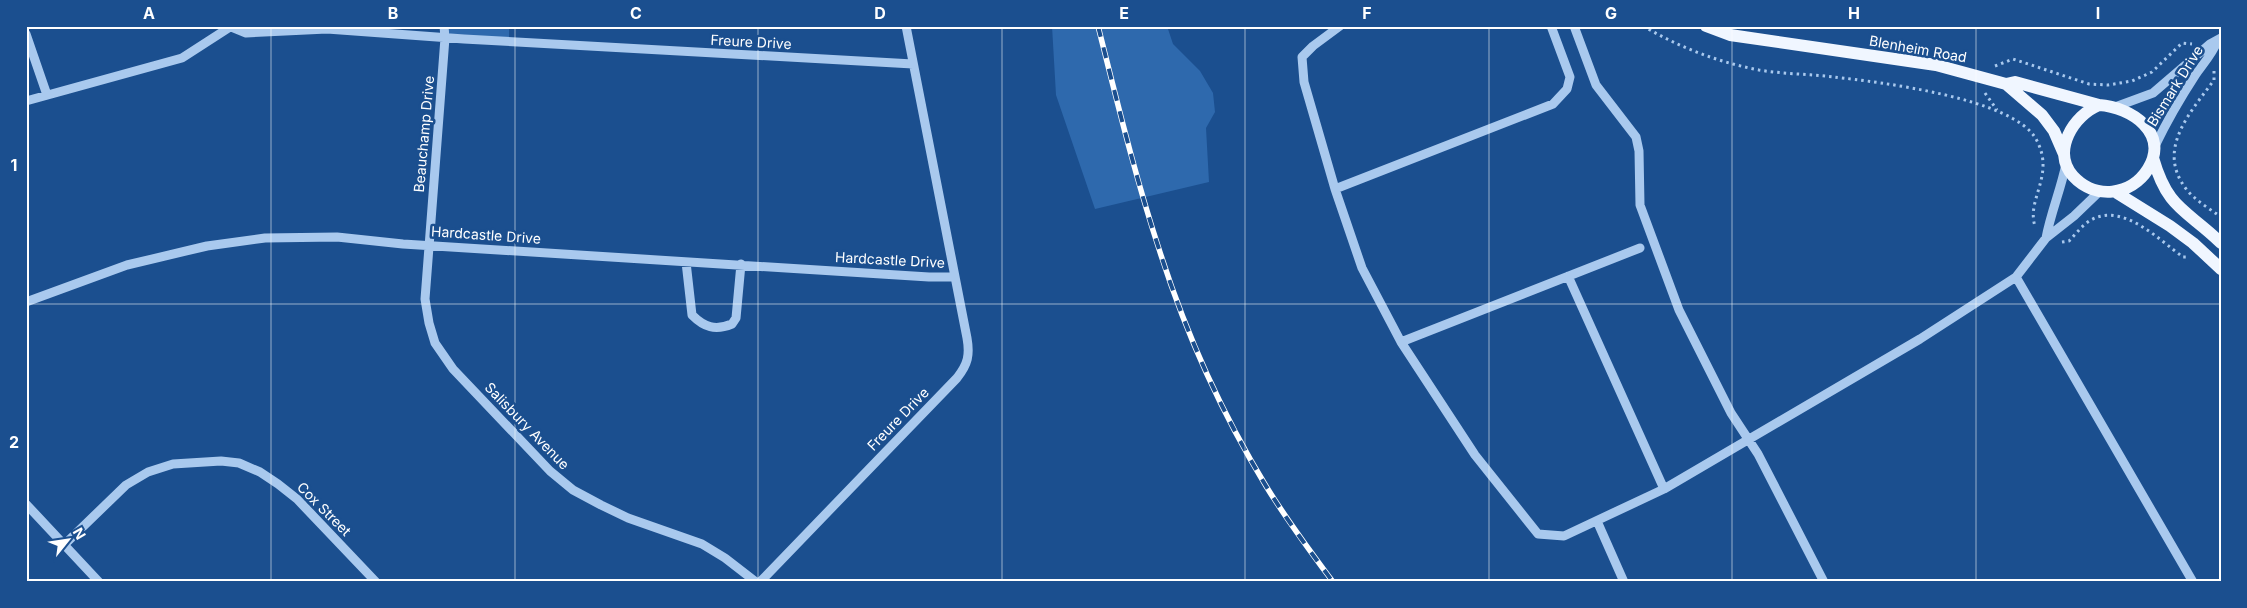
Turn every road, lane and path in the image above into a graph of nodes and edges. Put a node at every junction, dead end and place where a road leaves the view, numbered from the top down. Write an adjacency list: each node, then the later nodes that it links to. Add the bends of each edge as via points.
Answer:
1 (229, 26): 10 (street, Freure Drive, via 246,33 327,29); 17 (street, via 182,58)
2 (444, 26): 10 (street, Beauchamp Drive)
3 (906, 26): 14 (street, Freure Drive)
4 (1340, 26): 23 (street, via 1302,57 1304,82)
5 (1552, 26): 23 (street, via 1570,77 1567,89 1553,104)
6 (1574, 26): 44 (street, via 1596,85 1636,137 1640,205 1679,310 1731,413)
7 (1642, 26): 26 (path, via 1695,52 1760,70 1835,77 1929,92 2014,118 2026,126 2041,149 2043,174)
8 (1706, 26): 16 (main road, Blenheim Road, via 1730,35 1936,65)
9 (26, 34): 17 (street)
10 (446, 38): 14 (street, Freure Drive); 33 (street, Beauchamp Drive)
11 (2219, 39): 20 (street, Bismark Drive, via 2153,93); 21 (street, Bismark Drive, via 2167,121)
12 (2176, 50): 13 (path, via 2152,72 2132,81 2108,85 2089,84)
13 (2013, 59)
14 (913, 64): 39 (street, Freure Drive)
15 (2214, 80): 29 (path, via 2182,125 2175,142 2175,162 2188,191)
16 (2006, 84): 19 (main road, Blenheim Road, via 2015,82); 22 (main road, Blenheim Road, via 2042,115 2054,131)
17 (47, 95): 18 (street)
18 (26, 101)
19 (2099, 105): 20 (main road); 22 (main road, via 2088,110 2072,126 2067,138)
20 (2115, 107): 21 (main road, via 2142,121)
21 (2154, 152): 25 (main road, via 2140,179); 32 (main road, via 2162,185 2169,197)
22 (2066, 159): 24 (main road, via 2072,175); 30 (street, via 2061,190)
23 (1335, 189): 43 (street, via 1362,268)
24 (2100, 191): 25 (main road); 30 (street)
25 (2117, 193): 38 (main road, via 2170,226)
26 (2036, 203): 27 (path); 28 (path)
27 (2043, 207)
28 (2032, 217)
29 (2221, 217)
30 (2046, 238): 41 (street)
31 (2069, 241): 35 (path, via 2094,219 2121,216)
32 (2221, 243)
33 (429, 245): 36 (street, Hardcastle Drive); 42 (street, Hardcastle Drive, via 337,237 264,238 207,246 127,264); 51 (street, Salisbury Avenue, via 425,299 436,343 453,369 550,471 573,490 601,506 702,544)
34 (1640, 248): 40 (street)
35 (2183, 256)
36 (686, 262): 37 (street, Hardcastle Drive); 37 (street, via 692,315 701,324 716,328 732,324 736,318)
37 (741, 264): 39 (street, Hardcastle Drive)
38 (2221, 269)
39 (954, 276): 52 (street, Freure Drive, via 970,353 964,368)
40 (1568, 276): 43 (street); 45 (street)
41 (2016, 277): 44 (street, via 1920,339); 55 (street)
42 (26, 302)
43 (1401, 342): 47 (street, via 1475,455 1538,534 1564,536)
44 (1749, 440): 45 (street); 54 (street)
45 (1664, 490): 47 (street)
46 (26, 504): 48 (street)
47 (1597, 521): 53 (street)
48 (64, 545): 49 (street); 50 (street, Cox Street, via 126,485 148,472 173,464 239,463 260,472 297,499)
49 (99, 582)
50 (376, 582)
51 (756, 582)
52 (760, 582)
53 (1624, 582)
54 (1824, 582)
55 (2193, 582)

